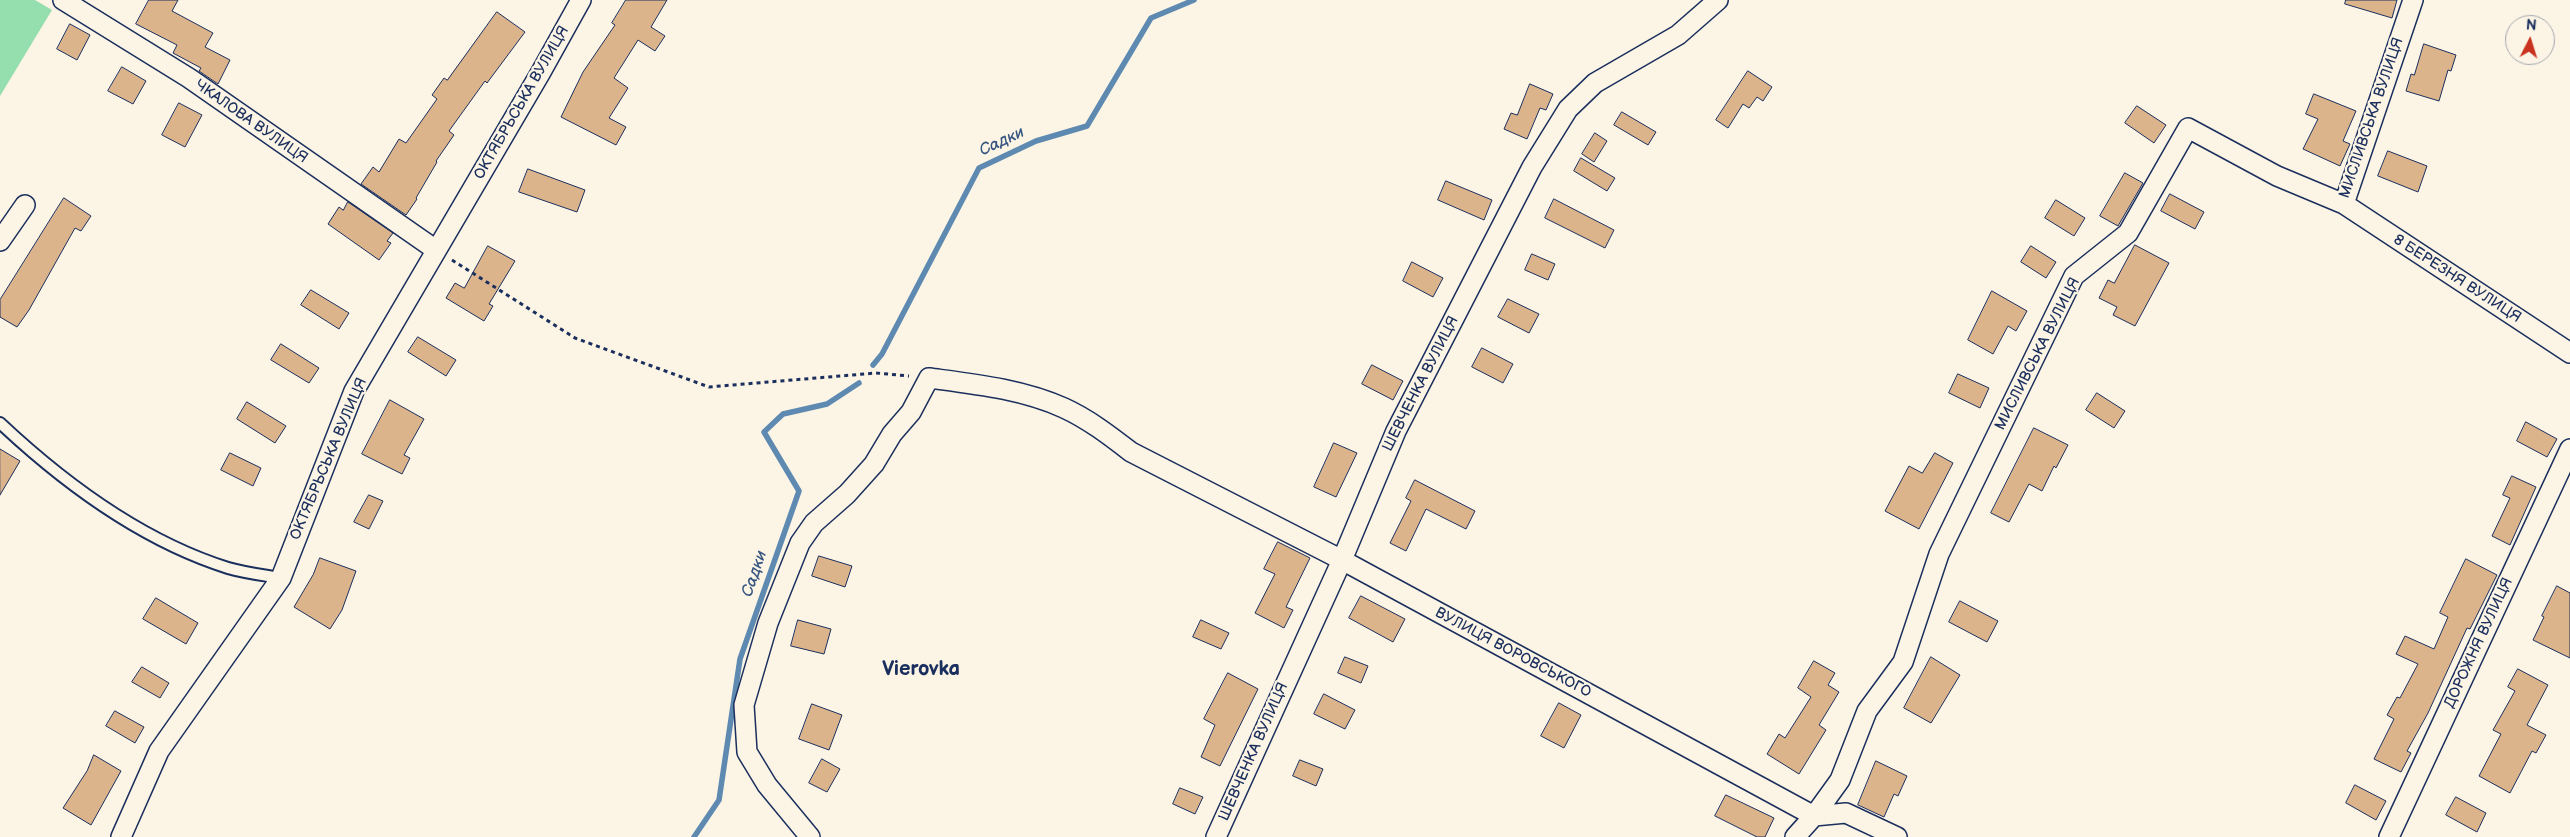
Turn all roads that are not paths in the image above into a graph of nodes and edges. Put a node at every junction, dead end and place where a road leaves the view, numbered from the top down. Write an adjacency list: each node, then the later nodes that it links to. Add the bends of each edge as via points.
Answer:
1 (63, 0): 8 (street, ЧКАЛОВА ВУЛИЦЯ, via 189,78)
2 (581, 0): 8 (street, ОКТЯБРЬСЬКА ВУЛИЦЯ)
3 (1718, 0): 12 (street, ШЕВЧЕНКА ВУЛИЦЯ, via 1678,35 1595,83 1568,109 1532,167 1396,431)
4 (2413, 0): 5 (street, МИСЛИВСЬКА ВУЛИЦЯ)
5 (2344, 204): 9 (street, 8 БЕРЕЗНЯ ВУЛИЦЯ); 14 (street, МИСЛИВСЬКА ВУЛИЦЯ, via 2277,176 2188,128 2128,233 2074,276 1939,554 1902,662 1867,711)
6 (25, 206): 7 (street)
7 (0, 241)
8 (436, 250): 13 (street, ОКТЯБРЬСЬКА ВУЛИЦЯ, via 354,391)
9 (2570, 353)
10 (0, 423): 13 (lane, via 37,457 104,506 167,543 228,568)
11 (2570, 449): 22 (street, ДОРОЖНЯ ВУЛИЦЯ)
12 (1342, 560): 16 (street, ВУЛИЦЯ ВОРОВСЬКОГО); 18 (street, ВУЛИЦЯ ВОРОВСЬКОГО, via 1130,452 1100,428 1063,407 998,388 929,378 911,412 892,434 874,464 814,523 800,543 768,623 744,705 747,752 767,785); 19 (street, ШЕВЧЕНКА ВУЛИЦЯ)
13 (280, 578): 17 (street, ОКТЯБРЬСЬКА ВУЛИЦЯ, via 158,751)
14 (1840, 780): 15 (street); 16 (street, МИСЛИВСЬКА ВУЛИЦЯ)
15 (1846, 813): 16 (street); 21 (street)
16 (1814, 816): 20 (street, МИСЛИВСЬКА ВУЛИЦЯ)
17 (121, 837)
18 (810, 837)
19 (1216, 837)
20 (1794, 837)
21 (1897, 837)
22 (2389, 837)

